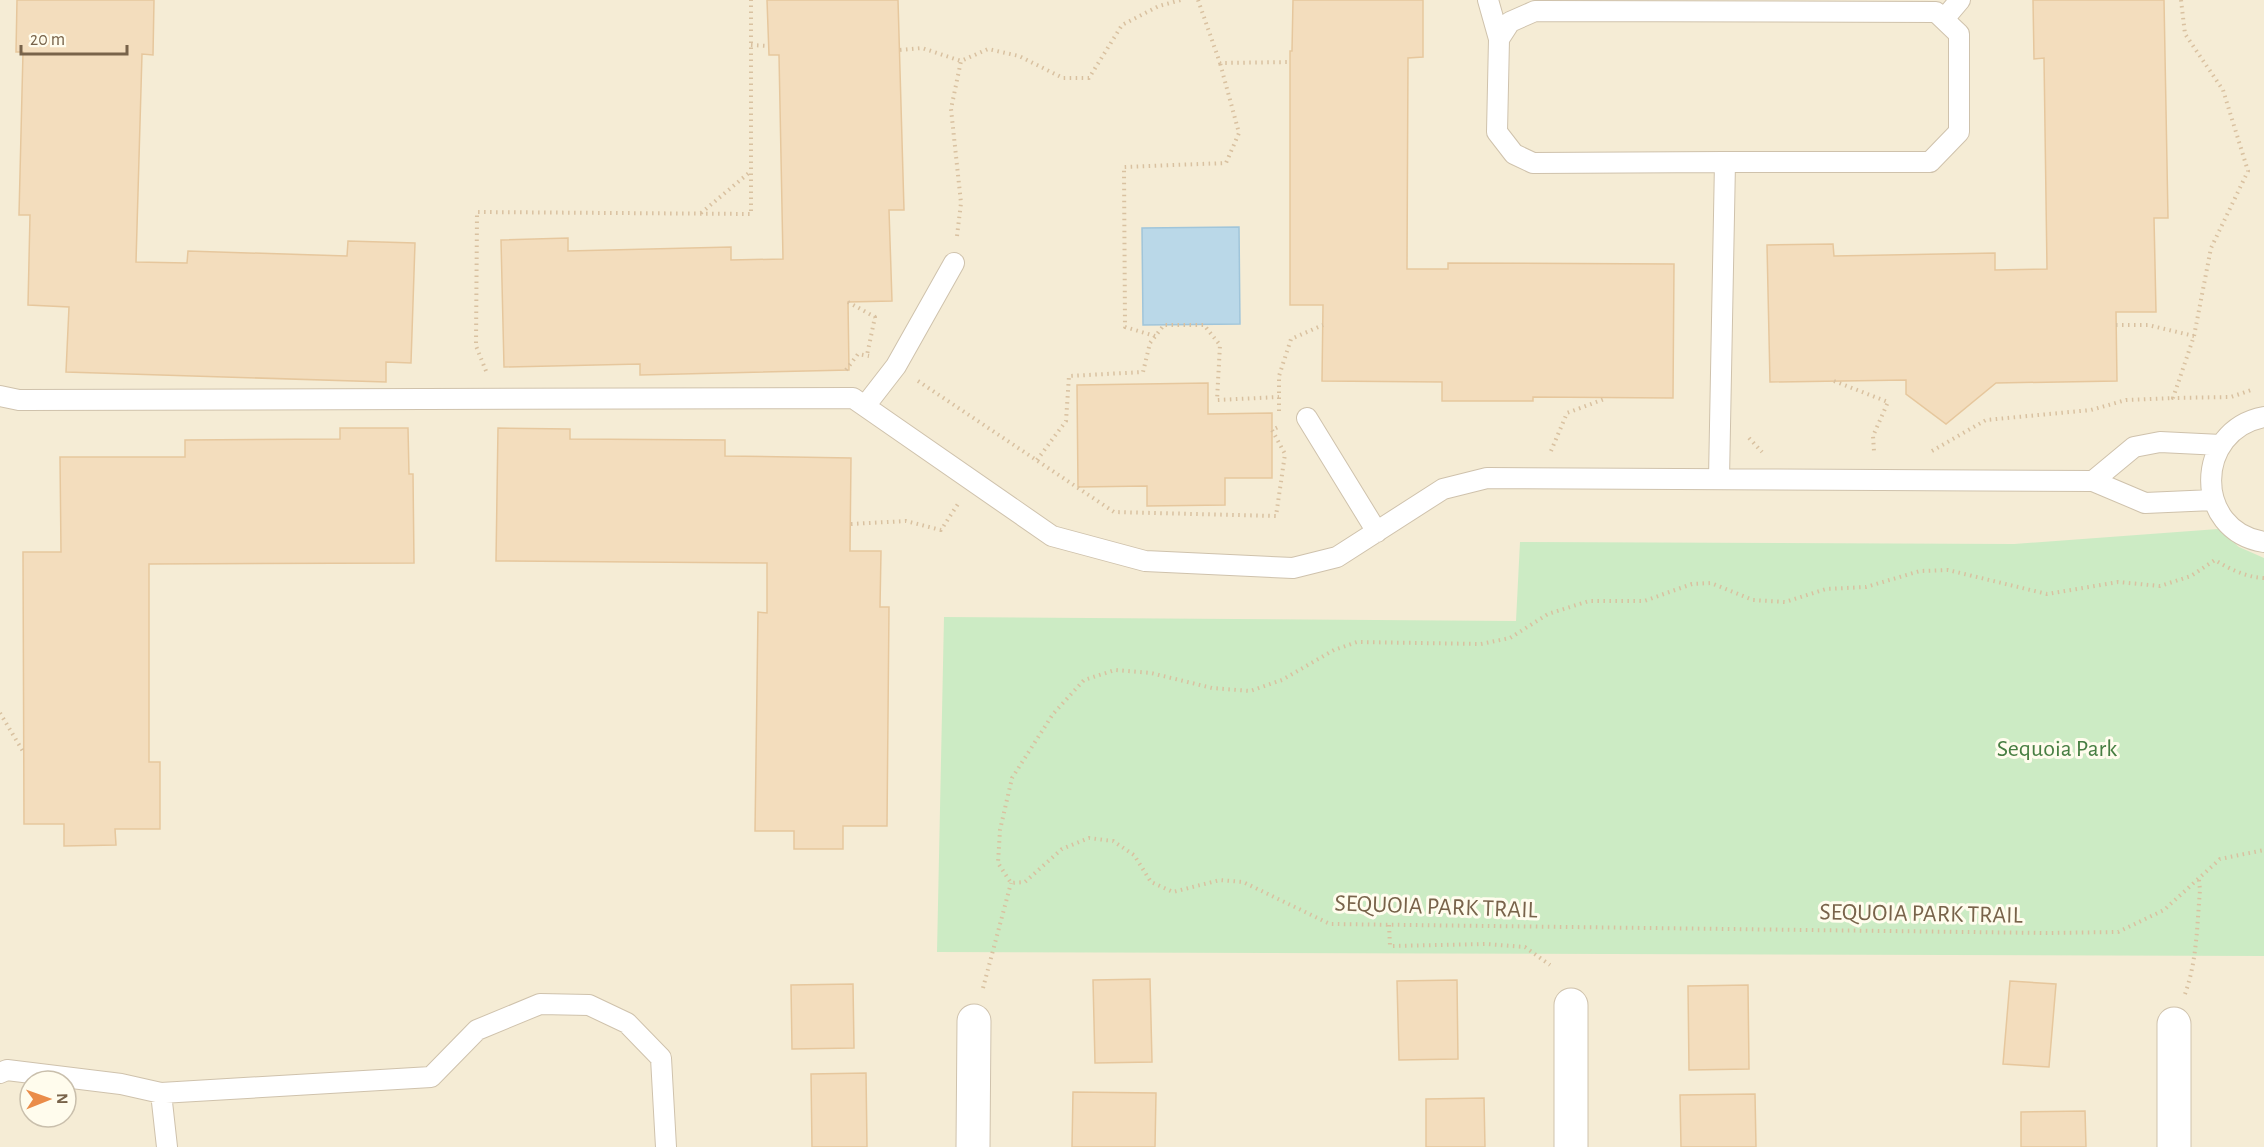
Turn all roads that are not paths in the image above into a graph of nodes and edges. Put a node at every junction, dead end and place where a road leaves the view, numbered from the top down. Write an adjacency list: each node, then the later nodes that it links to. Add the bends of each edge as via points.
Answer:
1 (1488, 0): 4 (lane)
2 (1960, 0): 3 (lane)
3 (1944, 20): 4 (lane, via 1936,12 1535,11 1510,22); 5 (lane, via 1959,34 1959,132 1930,162)
4 (1499, 39): 5 (lane, via 1497,132 1514,154 1533,163)
5 (1725, 162): 12 (lane)
6 (954, 263): 8 (lane, via 896,366)
7 (0, 396): 8 (lane, via 853,398)
8 (865, 406): 15 (lane, via 1052,536 1145,561 1293,568 1337,557)
9 (2264, 417): 11 (lane, via 2236,428)
10 (1306, 418): 15 (lane)
11 (2221, 445): 13 (lane, via 2160,442 2134,447); 14 (lane, via 2213,460 2210,480)
12 (1719, 479): 13 (lane); 15 (lane, via 1487,478 1443,489)
13 (2093, 481): 14 (lane, via 2145,502)
14 (2213, 500): 16 (lane, via 2224,519 2240,534)
15 (1377, 532)
16 (2264, 542)
17 (1571, 1005): 25 (street)
18 (974, 1021): 24 (street)
19 (2174, 1024): 26 (street)
20 (0, 1072): 21 (lane, via 110,1083)
21 (161, 1093): 22 (lane); 23 (lane, via 432,1077 477,1030 540,1004 589,1005 627,1023 661,1058)
22 (167, 1147)
23 (666, 1147)
24 (973, 1147)
25 (1571, 1147)
26 (2174, 1147)

